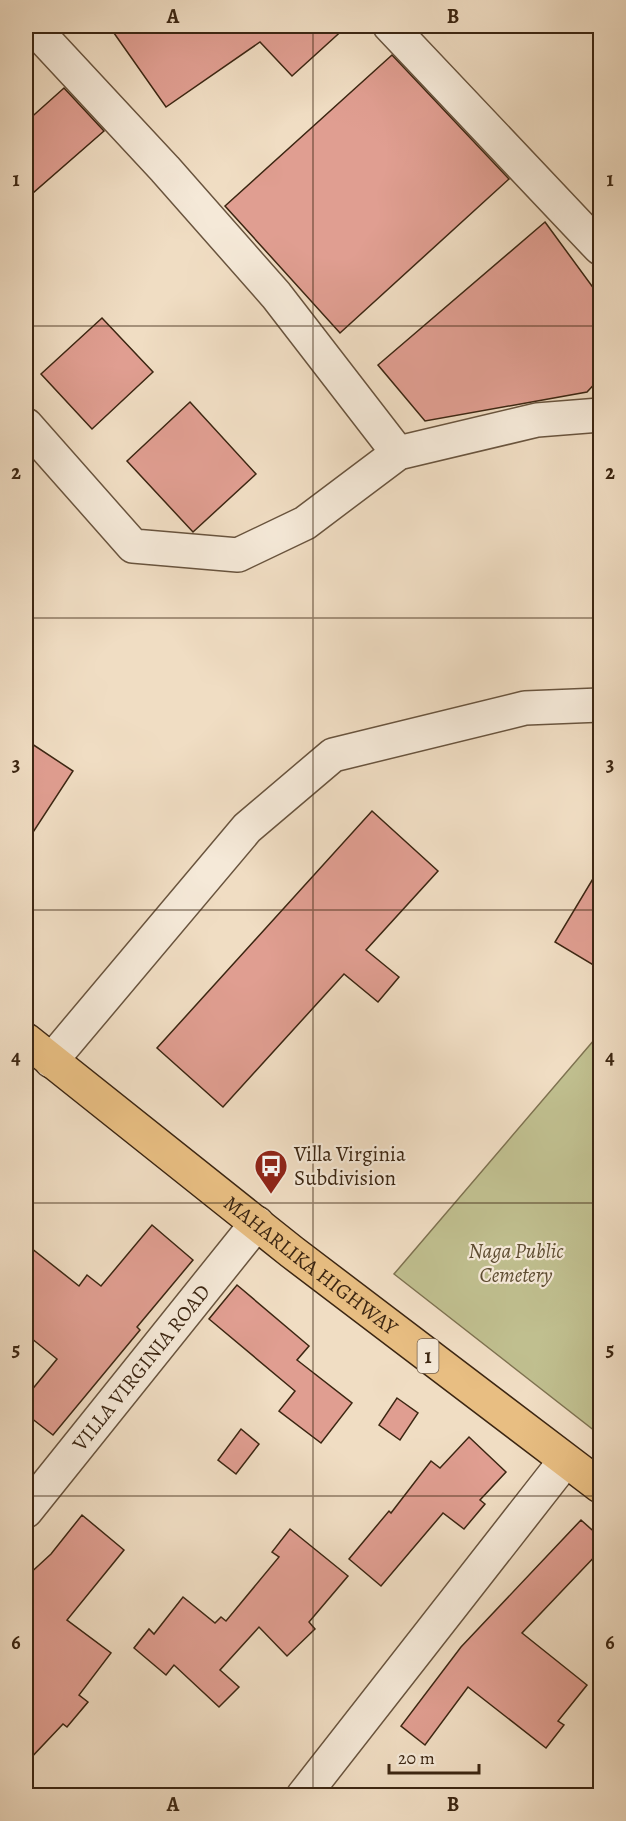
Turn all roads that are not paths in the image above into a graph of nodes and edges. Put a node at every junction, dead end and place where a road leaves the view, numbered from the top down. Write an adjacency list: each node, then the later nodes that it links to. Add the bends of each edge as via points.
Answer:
1 (32, 26): 6 (street, via 276,295)
2 (390, 26): 3 (street)
3 (600, 248)
4 (600, 415): 6 (street, via 537,420)
5 (26, 425): 6 (street, via 133,546 238,555 305,523)
6 (398, 453)
7 (600, 705): 9 (street, via 525,708 333,755 247,828)
8 (26, 1040): 9 (main road, MAHARLIKA HIGHWAY / 1)
9 (51, 1061): 10 (main road, MAHARLIKA HIGHWAY / 1)
10 (257, 1223): 11 (main road, MAHARLIKA HIGHWAY / 1); 13 (street, VILLA VIRGINIA ROAD)
11 (565, 1461): 12 (main road, MAHARLIKA HIGHWAY / 1); 14 (street)
12 (600, 1486)
13 (26, 1511)
14 (303, 1796)

